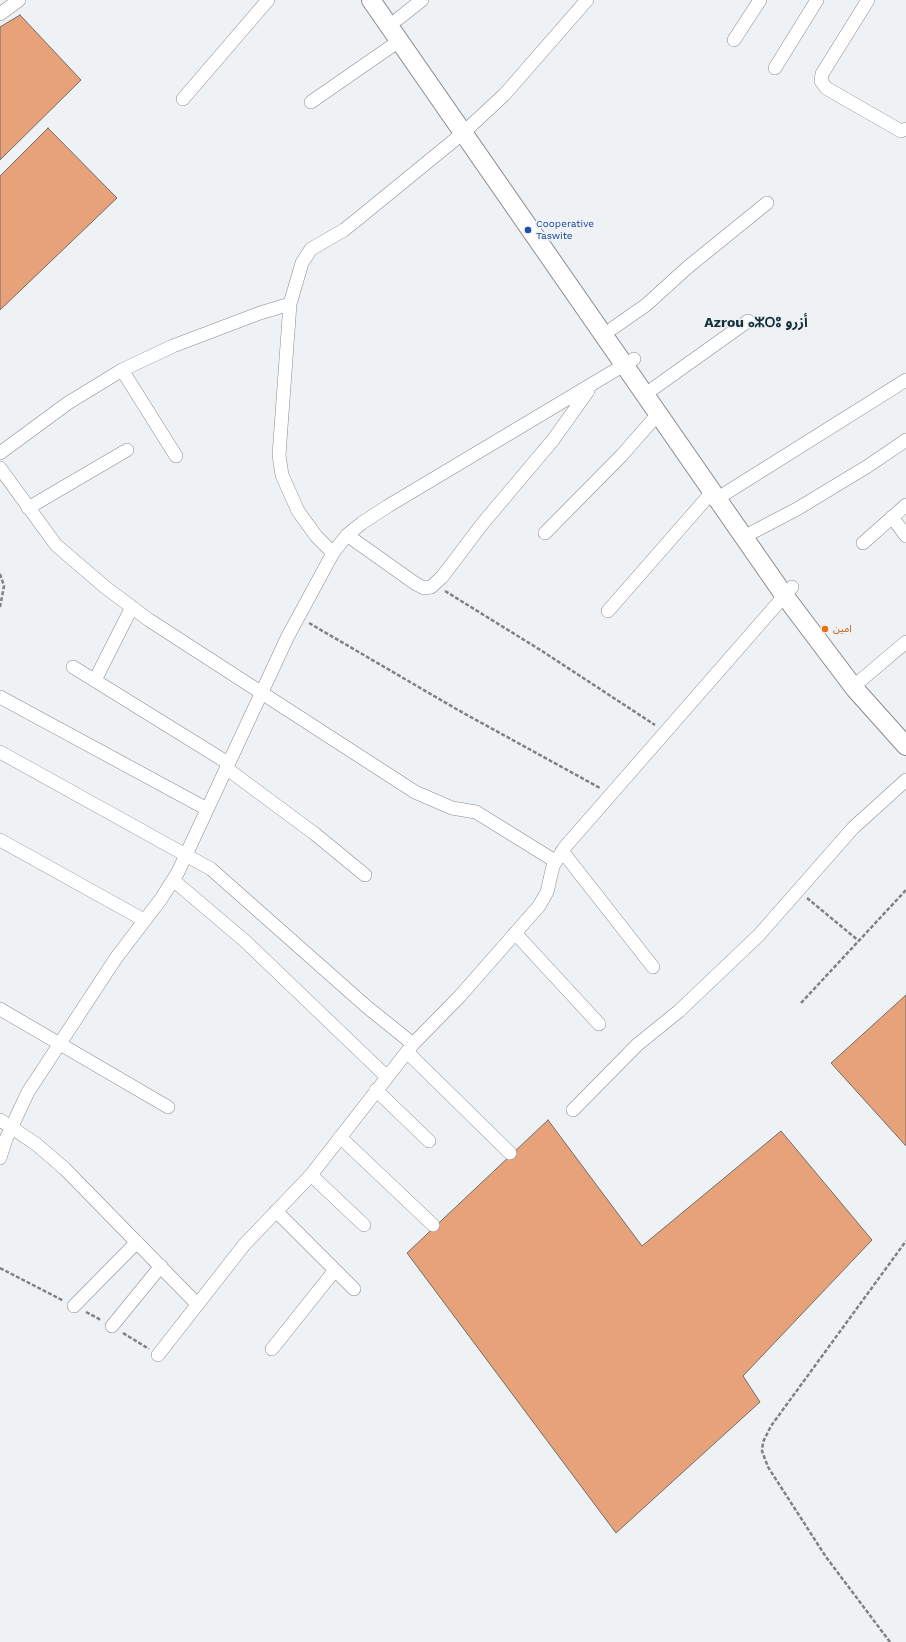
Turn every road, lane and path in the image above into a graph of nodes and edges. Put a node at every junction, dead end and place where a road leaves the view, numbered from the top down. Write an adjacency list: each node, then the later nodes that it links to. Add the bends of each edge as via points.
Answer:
1 (19, 0): 10 (street)
2 (268, 0): 15 (street)
3 (371, 0): 13 (main road)
4 (385, 0): 11 (main road)
5 (422, 0): 11 (street)
6 (760, 0): 12 (street)
7 (817, 0): 14 (street)
8 (868, 0): 18 (street, via 822,74 821,81 826,88 901,131)
9 (583, 1): 17 (street, via 505,94)
10 (0, 14)
11 (398, 19): 17 (main road)
12 (734, 40)
13 (399, 41): 16 (street); 17 (main road)
14 (775, 68)
15 (183, 99)
16 (311, 102)
17 (467, 128): 20 (street, via 354,222 311,250 302,263); 22 (main road); 23 (main road)
18 (906, 130)
19 (767, 203): 22 (street, via 646,304)
20 (290, 304): 24 (street, via 179,344); 43 (street, via 279,456 282,475 298,511 316,536)
21 (748, 321): 27 (street)
22 (613, 328): 23 (main road)
23 (630, 362): 26 (street); 27 (main road); 28 (main road)
24 (122, 370): 31 (street, via 68,402); 32 (street)
25 (906, 380): 34 (street)
26 (592, 386): 40 (street, via 388,506); 45 (street, via 553,440)
27 (654, 388): 34 (main road)
28 (658, 414): 34 (main road); 39 (street, via 622,455)
29 (906, 440): 38 (street, via 803,506)
30 (127, 450): 36 (street)
31 (0, 453)
32 (176, 456)
33 (0, 468): 36 (street)
34 (719, 492): 38 (main road); 46 (main road); 49 (street)
35 (906, 505): 37 (street)
36 (28, 508): 48 (street, via 56,545)
37 (892, 517): 41 (street); 42 (street)
38 (753, 532): 46 (main road)
39 (545, 533)
40 (347, 535): 43 (street); 45 (street, via 416,584 424,588)
41 (906, 536)
42 (863, 543)
43 (333, 553): 50 (street)
44 (0, 574): 47 (path, via 4,586)
45 (434, 585): 57 (path, via 542,651)
46 (788, 591): 54 (main road); 57 (street); 59 (main road, via 855,689)
47 (0, 607)
48 (132, 607): 53 (street); 55 (street)
49 (608, 611)
50 (298, 616): 55 (street); 63 (path, via 458,710)
51 (906, 642): 54 (street)
52 (73, 667): 53 (street)
53 (95, 680): 61 (street)
54 (860, 681): 58 (main road)
55 (261, 693): 61 (street); 67 (street, via 415,792 452,808 476,812)
56 (0, 698): 64 (street, via 128,764)
57 (665, 732): 63 (street)
58 (906, 732)
59 (906, 746)
60 (0, 752): 66 (street)
61 (227, 766): 64 (street); 68 (street)
62 (906, 780): 70 (street, via 853,828)
63 (610, 794): 67 (street)
64 (207, 809): 66 (street)
65 (0, 840): 72 (street)
66 (186, 856): 69 (street); 80 (street, via 218,875 362,1002)
67 (558, 856): 73 (street, via 547,892 539,906); 75 (street)
68 (365, 876)
69 (172, 880): 72 (street); 81 (street, via 245,941)
70 (798, 890): 74 (path); 84 (street, via 759,935 679,1011 638,1045)
71 (906, 890): 74 (path)
72 (144, 920): 79 (street)
73 (515, 933): 78 (street); 80 (street)
74 (858, 941): 76 (path)
75 (652, 967)
76 (801, 1003)
77 (0, 1009): 79 (street)
78 (599, 1024)
79 (59, 1043): 83 (street); 86 (street, via 28,1092)
80 (410, 1048): 81 (street); 89 (street)
81 (387, 1077): 82 (street)
82 (376, 1090): 87 (street); 88 (street)
83 (168, 1107)
84 (573, 1110)
85 (0, 1120): 86 (street)
86 (12, 1127): 90 (street); 96 (street, via 65,1169)
87 (340, 1137): 91 (street); 94 (street)
88 (429, 1142)
89 (510, 1153)
90 (0, 1158)
91 (311, 1175): 92 (street); 93 (street)
92 (276, 1211): 98 (street); 100 (street, via 244,1245)
93 (364, 1225)
94 (433, 1225)
95 (906, 1241): 105 (path, via 771,1426 763,1442 762,1451 768,1468 838,1576)
96 (137, 1242): 97 (street); 101 (street)
97 (161, 1266): 100 (street); 102 (street)
98 (335, 1270): 99 (street); 103 (street)
99 (354, 1289)
100 (197, 1304): 104 (street)
101 (74, 1306)
102 (112, 1326)
103 (272, 1349)
104 (158, 1355)
105 (890, 1642)

